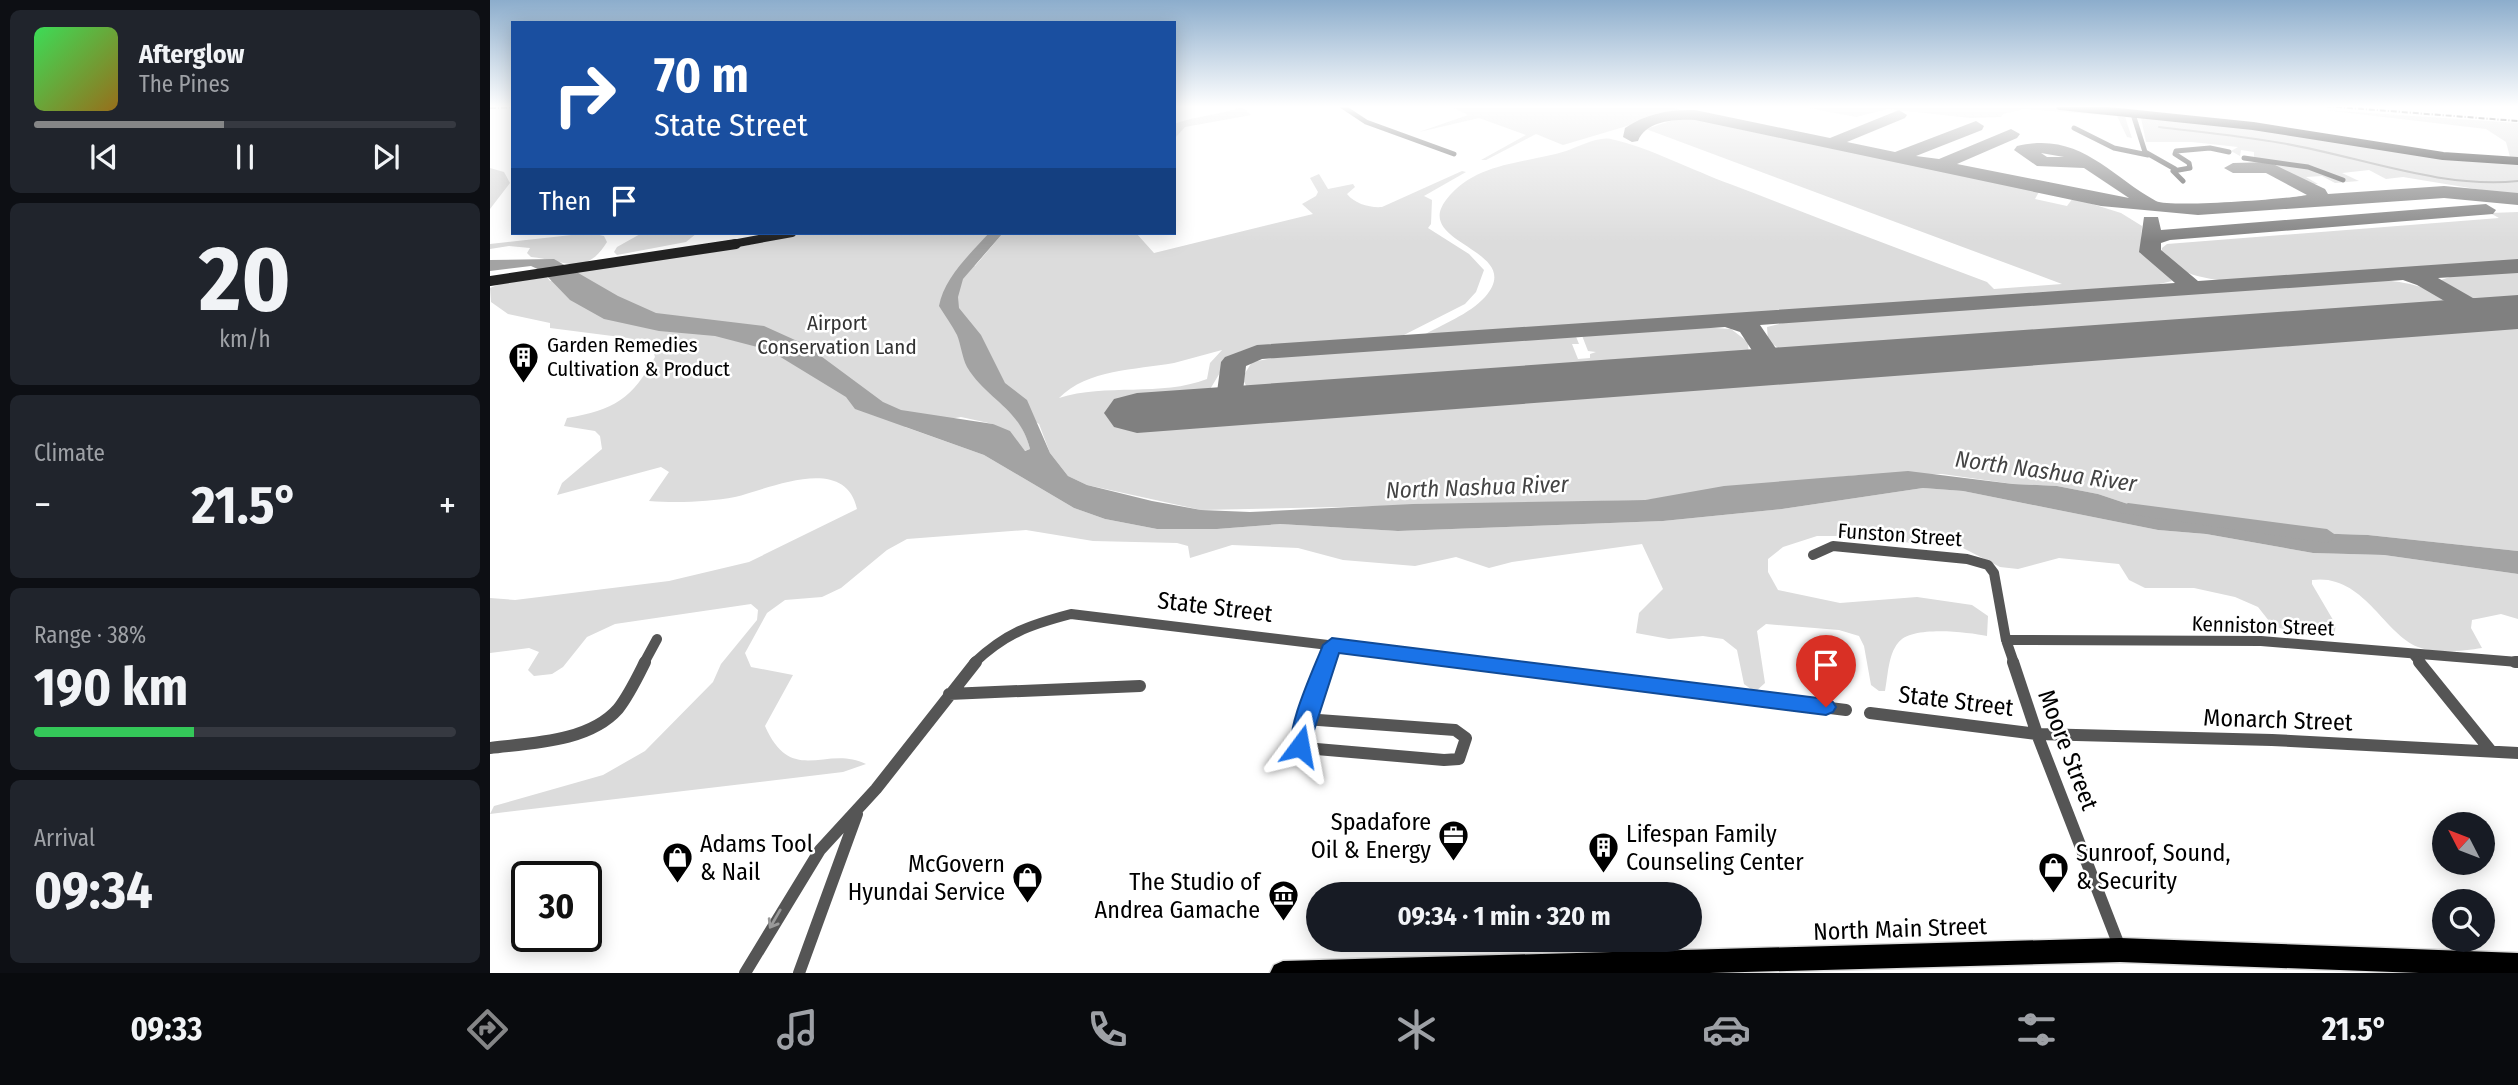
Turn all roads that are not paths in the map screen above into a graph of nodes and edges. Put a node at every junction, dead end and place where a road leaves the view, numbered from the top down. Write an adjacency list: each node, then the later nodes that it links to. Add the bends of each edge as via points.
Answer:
1 (1447, 151): 6 (street)
2 (2131, 151): 7 (street)
3 (2145, 151): 7 (street)
4 (2177, 151): 10 (street, via 2190,168)
5 (2415, 151): 9 (main road)
6 (1454, 154)
7 (2148, 155): 10 (street)
8 (2244, 158): 11 (street, via 2308,167)
9 (2518, 161)
10 (2175, 169): 12 (street, via 2173,173)
11 (2343, 180)
12 (2183, 181)
13 (782, 235): 14 (main road)
14 (490, 281)
15 (1814, 555): 16 (street, Funston Street, via 1833,546)
16 (1985, 564): 18 (street, Moore Street, via 1994,573)
17 (657, 639): 28 (street, via 617,709 602,723 582,732)
18 (2006, 640): 20 (street, Kenniston Street, via 2261,641); 27 (street, Moore Street)
19 (1332, 645): 23 (street, State Street, via 1071,614 1031,624 999,640 968,668); 24 (street, State Street); 26 (street)
20 (2414, 655): 21 (street, Kenniston Street); 29 (street)
21 (2518, 662)
22 (1140, 686): 23 (street)
23 (949, 694): 31 (street, State Street)
24 (1846, 710)
25 (1870, 713): 27 (street, State Street)
26 (1305, 719): 26 (street, via 1298,741 1305,748 1454,761 1460,759 1466,738 1455,730)
27 (2037, 734): 29 (street, Monarch Street); 32 (street, Moore Street)
28 (490, 748)
29 (2491, 751): 30 (street, Monarch Street)
30 (2518, 754)
31 (860, 807): 35 (street, State Street, one-way to 35, via 820,850); 36 (street)
32 (2120, 950): 33 (highway, North Main Street); 34 (highway, North Main Street)
33 (2518, 965)
34 (1551, 969): 38 (highway, North Main Street)
35 (745, 973)
36 (799, 973)
37 (1283, 973): 38 (highway, North Main Street)
38 (1307, 973)

